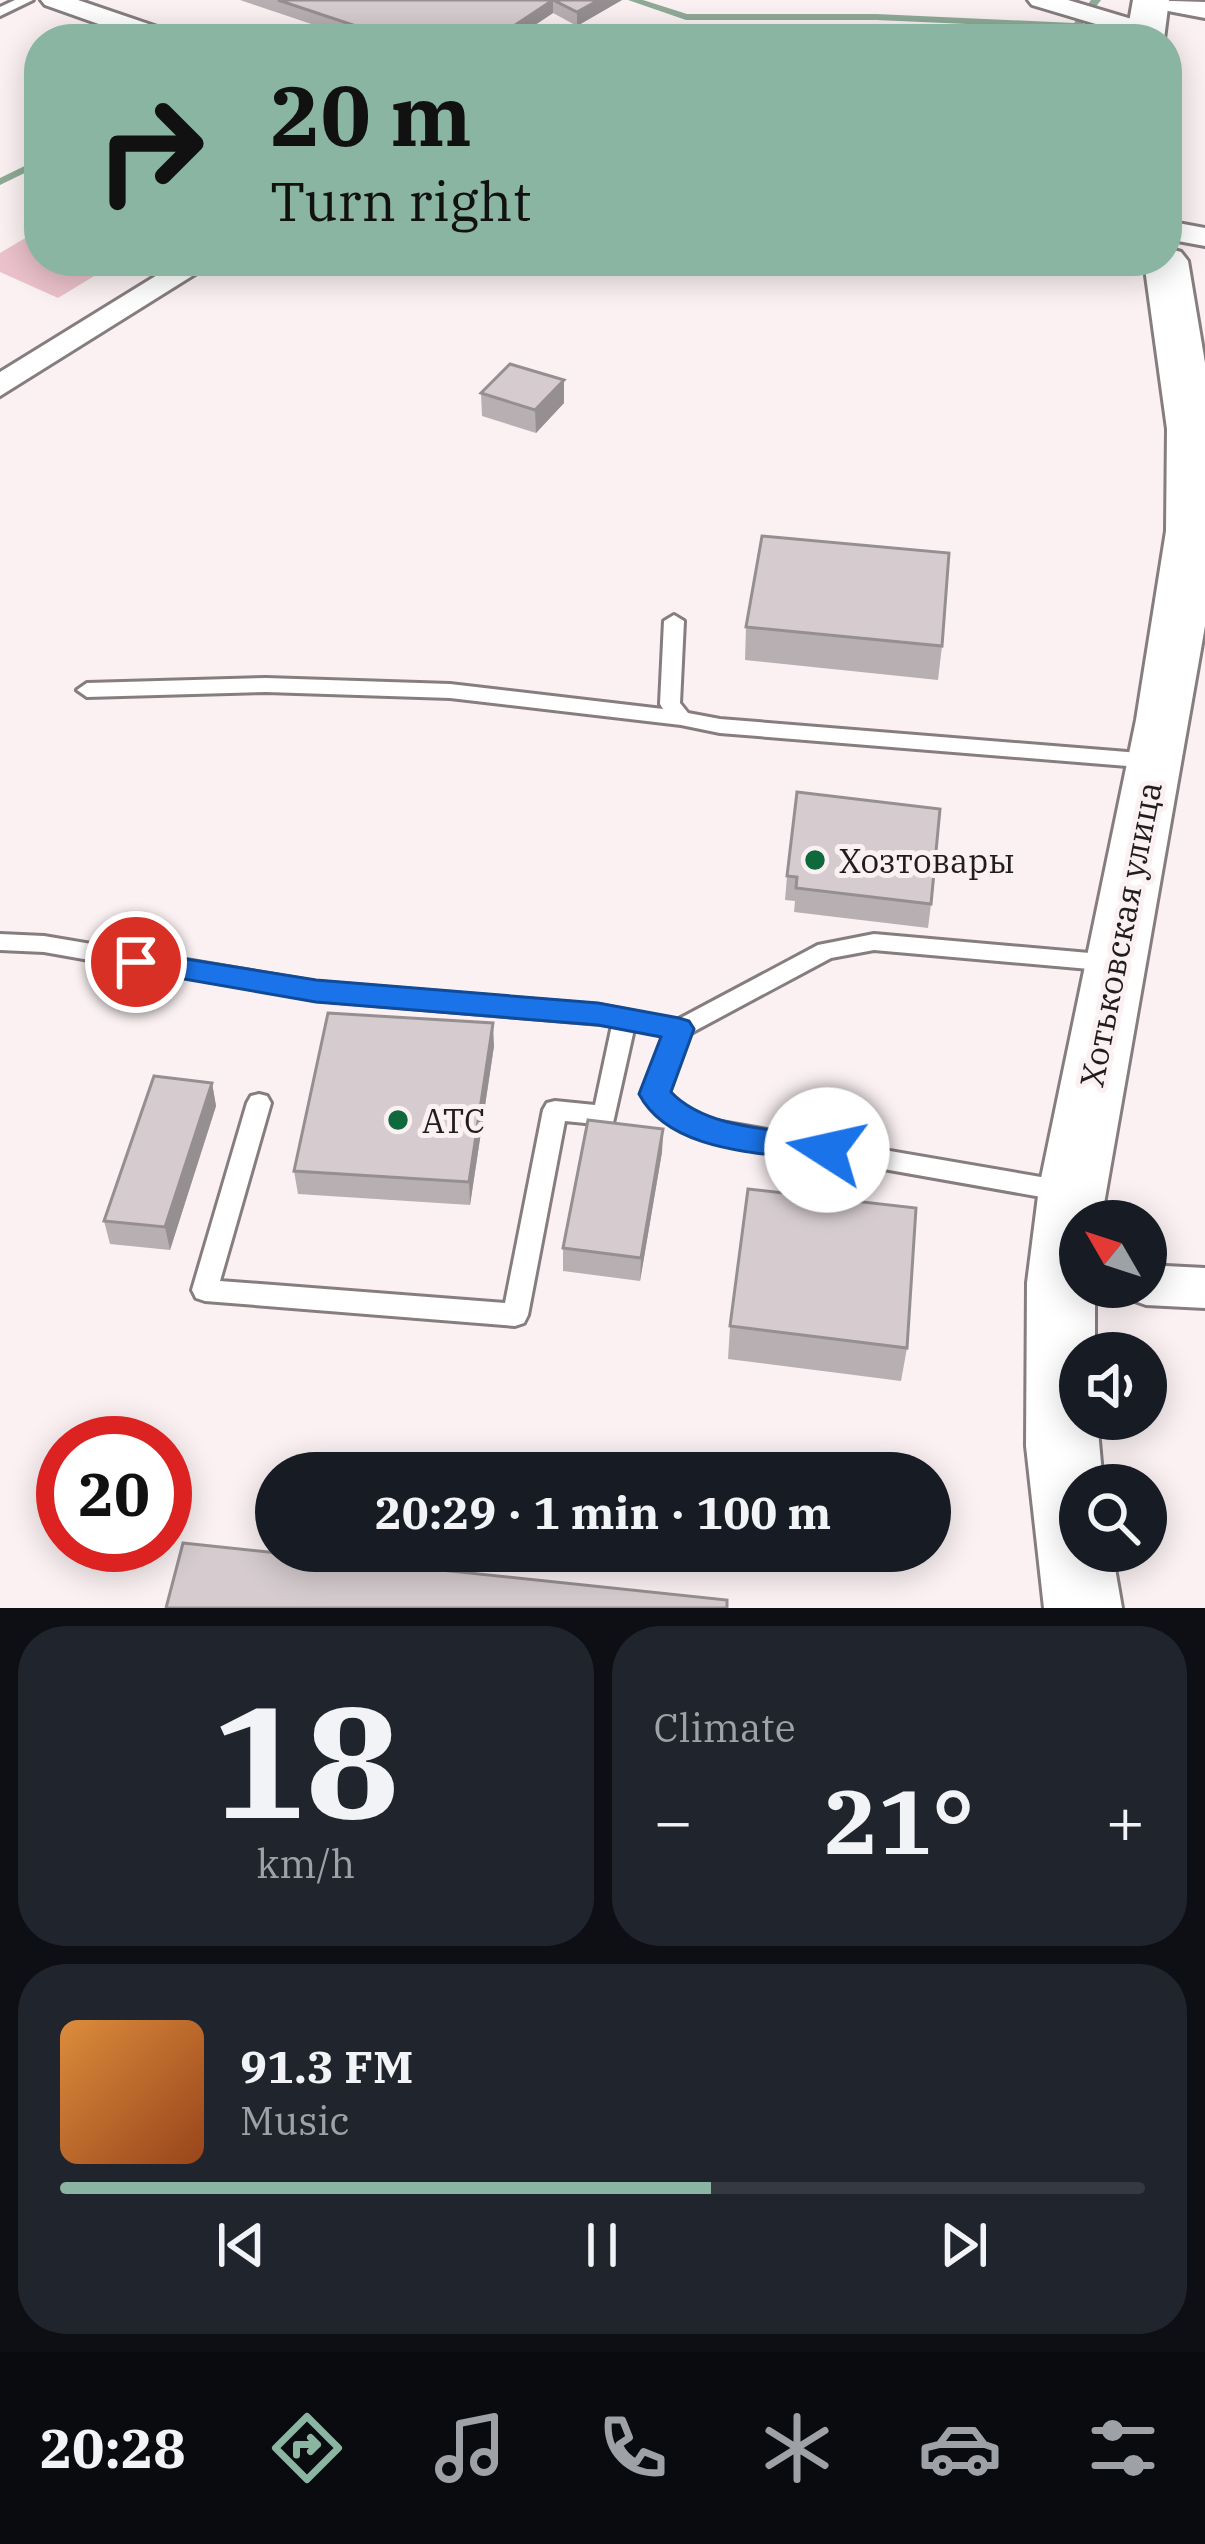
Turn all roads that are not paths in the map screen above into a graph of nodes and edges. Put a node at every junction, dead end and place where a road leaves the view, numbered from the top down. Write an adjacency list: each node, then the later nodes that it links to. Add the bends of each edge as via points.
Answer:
1 (26, 0): 5 (lane)
2 (54, 0): 7 (street)
3 (1054, 4): 6 (street, via 1106,19)
4 (1205, 10): 6 (street)
5 (0, 12)
6 (1148, 18)
7 (123, 24)
8 (176, 276): 10 (street)
9 (1168, 276): 12 (main road, Хотьковская улица, via 1191,422)
10 (0, 386)
11 (674, 621): 14 (lane, via 670,704)
12 (1188, 666): 15 (main road, Хотьковская улица)
13 (87, 690): 14 (lane, via 450,691)
14 (681, 718): 15 (lane)
15 (1153, 761): 17 (main road, Хотьковская улица)
16 (0, 942): 18 (lane, via 316,991)
17 (1116, 963): 19 (lane, via 874,942 826,951); 21 (main road, Хотьковская улица)
18 (625, 1019): 19 (lane); 20 (lane, via 605,1116 555,1110 515,1315 205,1290)
19 (679, 1029): 21 (lane, via 655,1094 699,1128)
20 (259, 1103)
21 (1071, 1192): 22 (main road, Хотьковская улица)
22 (1071, 1200)
23 (1167, 1287): 24 (street)
24 (1205, 1288)
25 (1070, 1308): 26 (main road, Хотьковская улица, via 1066,1493)
26 (1083, 1608)

